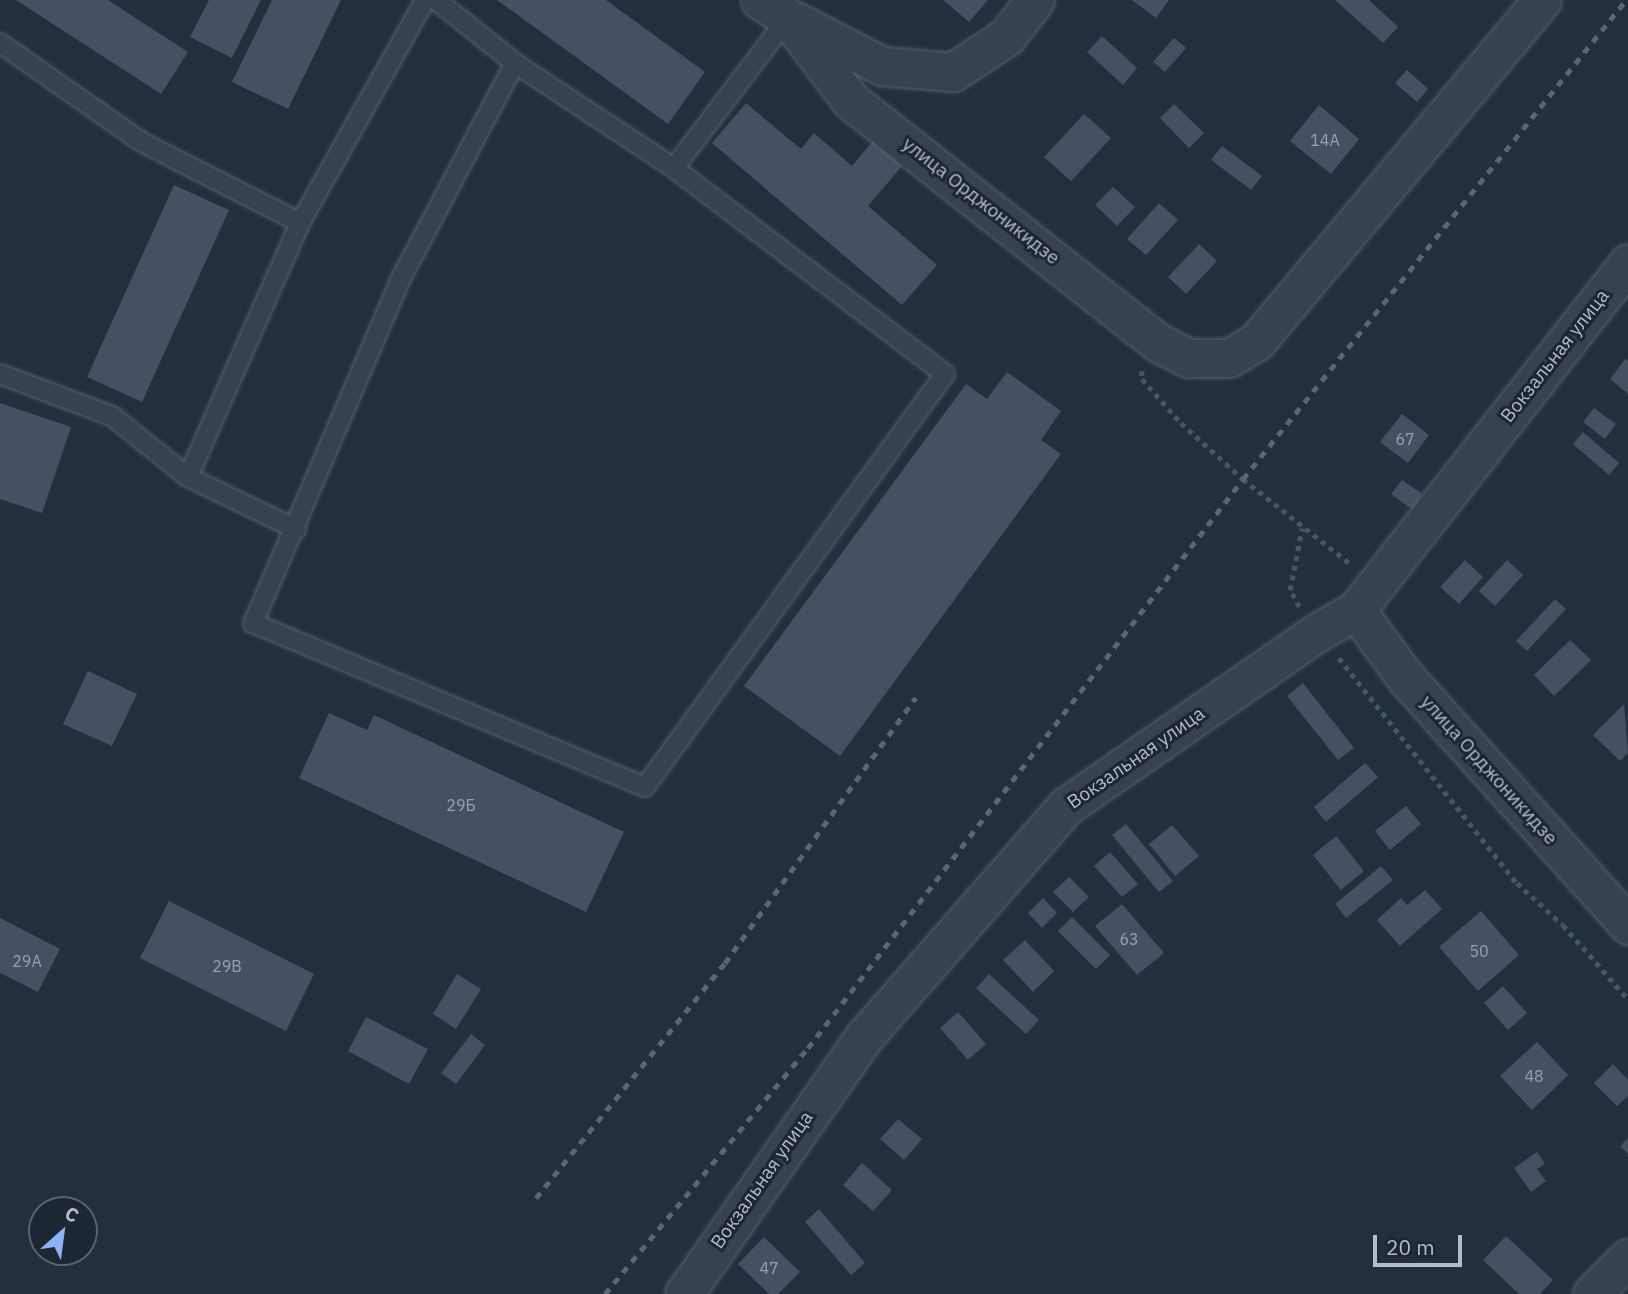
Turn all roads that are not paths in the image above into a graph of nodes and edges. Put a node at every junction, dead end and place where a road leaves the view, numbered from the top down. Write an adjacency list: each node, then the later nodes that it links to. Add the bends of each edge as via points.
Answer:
1 (425, 0): 9 (lane)
2 (436, 0): 7 (lane)
3 (1035, 0): 5 (street, via 1006,37 953,72 883,66)
4 (1542, 0): 5 (street, улица Орджоникидзе, via 1304,290 1257,341 1229,358 1189,358 1138,325 851,101)
5 (774, 9): 8 (lane)
6 (1, 47): 9 (lane, via 140,141)
7 (515, 63): 8 (lane); 13 (lane, via 402,276)
8 (674, 168): 13 (lane, via 945,374 645,787 253,623)
9 (300, 223): 12 (lane)
10 (1628, 263): 14 (street, Вокзальная улица)
11 (0, 374): 12 (lane, via 112,416)
12 (188, 477): 13 (lane)
13 (296, 529)
14 (1366, 597): 15 (street, улица Орджоникидзе, via 1405,677); 17 (street, Вокзальная улица, via 1065,807 864,1037)
15 (1628, 925)
16 (1628, 1258): 18 (street)
17 (684, 1294)
18 (1591, 1294)

